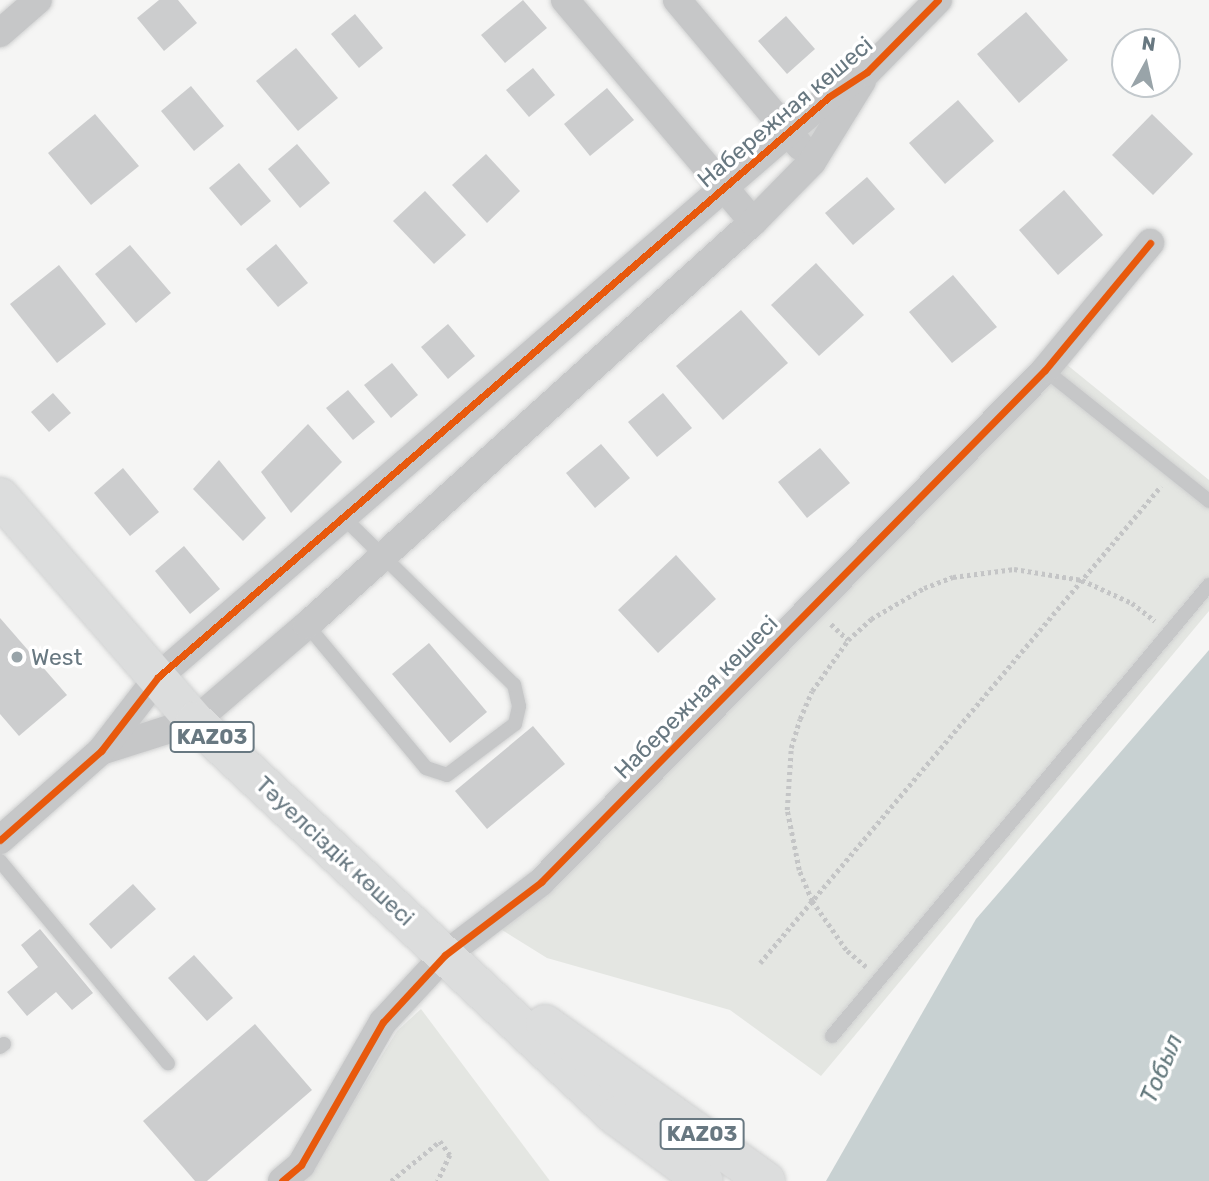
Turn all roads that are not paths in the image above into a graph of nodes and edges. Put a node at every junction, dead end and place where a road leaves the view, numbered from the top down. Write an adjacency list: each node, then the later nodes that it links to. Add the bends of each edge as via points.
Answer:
1 (38, 0): 5 (street)
2 (565, 0): 9 (street)
3 (677, 0): 7 (street)
4 (938, 0): 6 (street, Набережная көшесі)
5 (0, 33)
6 (867, 72): 7 (street, Набережная көшесі); 8 (street)
7 (789, 131): 8 (street); 9 (street, Набережная көшесі)
8 (812, 162): 10 (street)
9 (723, 188): 10 (street); 15 (street, Набережная көшесі)
10 (753, 222): 16 (street)
11 (1150, 243): 12 (street, Набережная көшесі)
12 (1045, 370): 14 (lane); 24 (street, Набережная көшесі, via 541,882)
13 (0, 498): 19 (main road, Тәуелсіздік көшесі / KАZ03)
14 (1209, 501)
15 (343, 517): 16 (lane); 19 (street, Набережная көшесі)
16 (385, 555): 18 (street); 18 (lane, via 514,685 519,706 514,724 447,775 426,768)
17 (1209, 585): 25 (lane)
18 (307, 625): 20 (street)
19 (158, 677): 20 (main road, Тәуелсіздік көшесі / KАZ03); 21 (street, Набережная көшесі)
20 (195, 721): 21 (street); 24 (main road, Тәуелсіздік көшесі / KАZ03)
21 (101, 751): 22 (street, Набережная көшесі)
22 (0, 840)
23 (0, 861): 26 (lane)
24 (445, 955): 27 (main road, KАZ03); 28 (street, Набережная көшесі, via 383,1022 302,1165)
25 (832, 1036)
26 (168, 1063)
27 (627, 1102): 29 (main road, KАZ03); 30 (main road, KАZ03)
28 (282, 1181)
29 (704, 1181)
30 (766, 1181)

